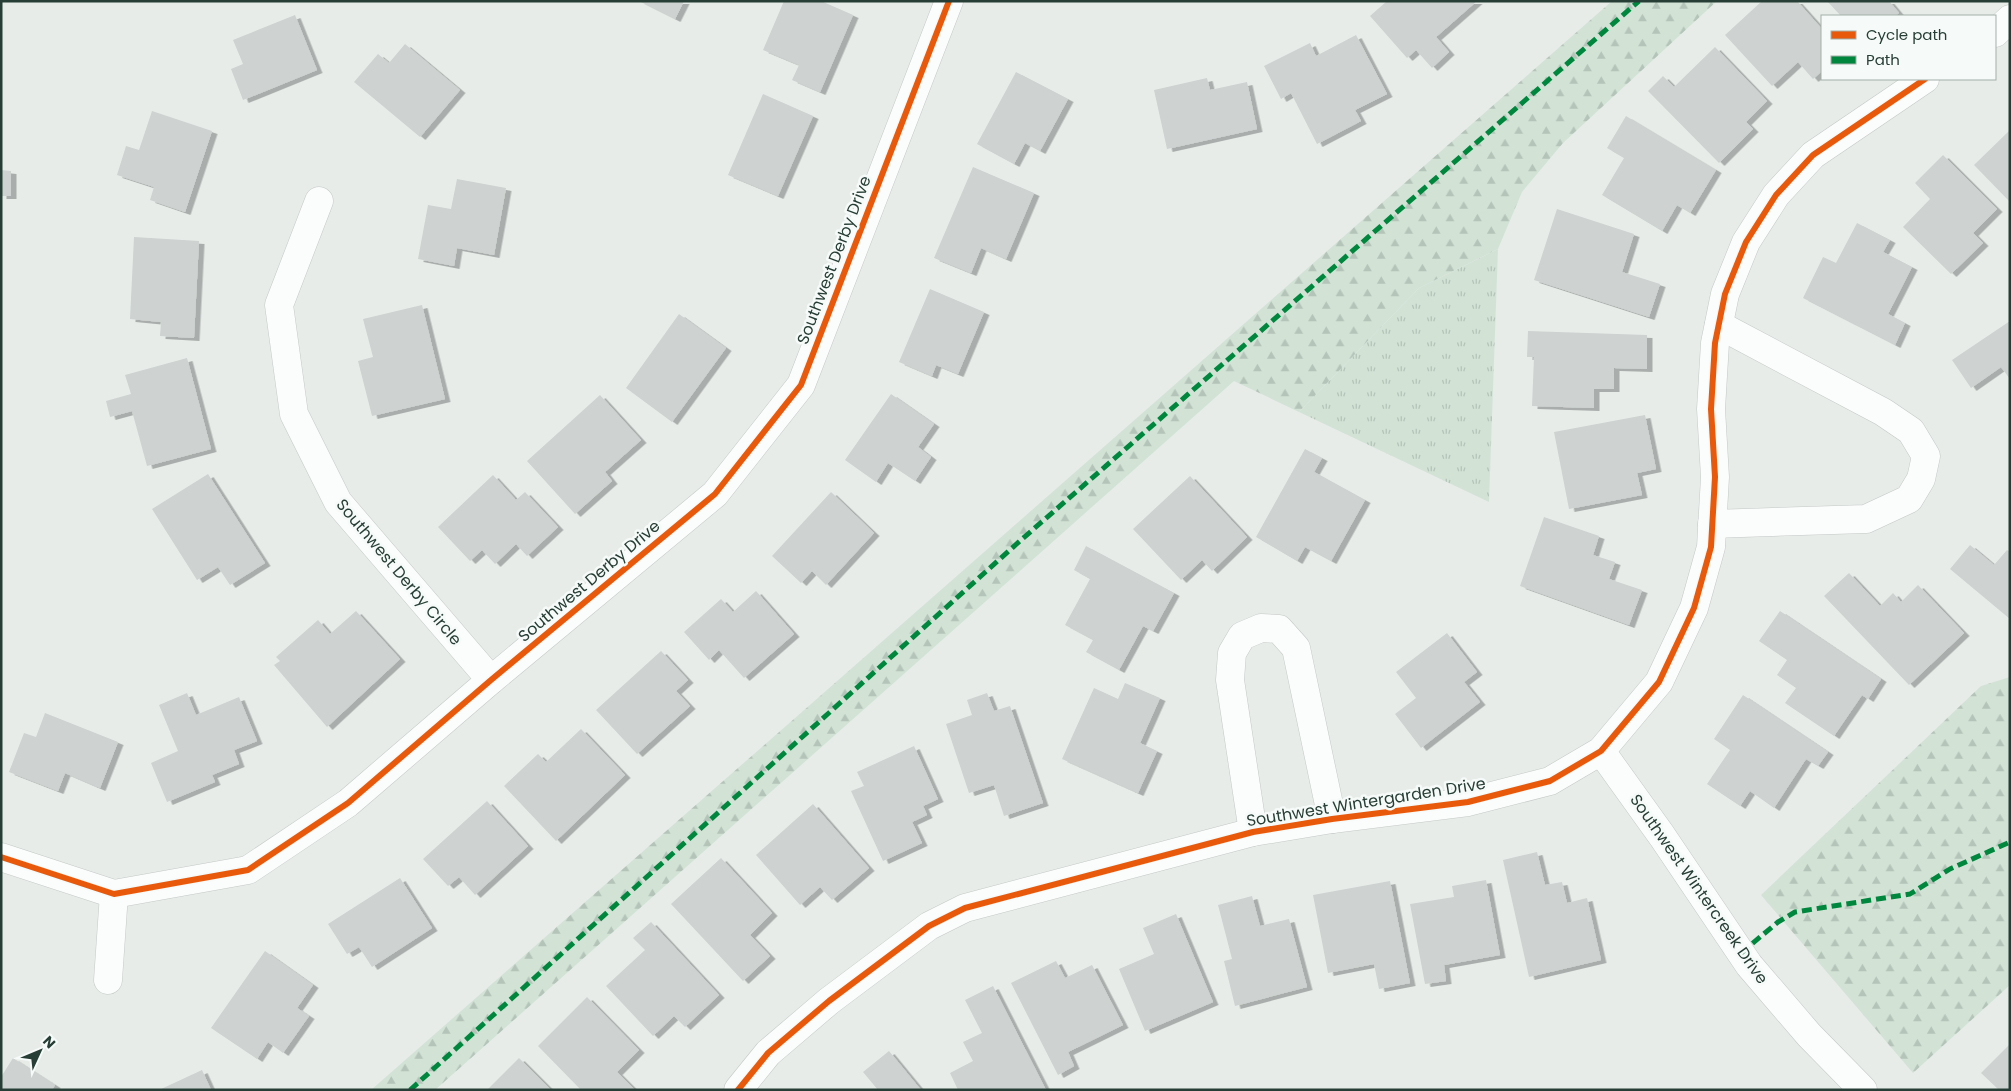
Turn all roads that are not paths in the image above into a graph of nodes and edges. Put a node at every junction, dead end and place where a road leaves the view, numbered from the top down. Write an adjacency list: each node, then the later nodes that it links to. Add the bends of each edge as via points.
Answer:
1 (949, 1): 8 (street, Southwest Derby Drive, via 801,385 715,494)
2 (2010, 19): 3 (street)
3 (1996, 32)
4 (1924, 80): 6 (street, Southwest Wintergarden Drive, via 1813,155 1776,195 1746,242 1725,294)
5 (319, 201): 8 (street, Southwest Derby Circle, via 279,305 294,414 338,502)
6 (1719, 326): 7 (street, Southwest Wintergarden Drive, via 1711,409 1715,477); 7 (street, via 1884,412 1911,431 1926,456 1921,479 1909,499 1866,518)
7 (1712, 524): 9 (street, Southwest Wintergarden Drive, via 1711,547 1694,608 1663,674)
8 (491, 680): 13 (street, Southwest Derby Drive, via 348,803 248,870)
9 (1601, 751): 10 (street, Southwest Wintergarden Drive, via 1550,781 1468,802); 16 (street, Southwest Wintercreek Drive, via 1749,965)
10 (1332, 820): 11 (street, Southwest Wintergarden Drive); 11 (street, via 1296,648 1279,629 1261,628 1242,636 1232,653 1230,680)
11 (1253, 832): 15 (street, Southwest Wintergarden Drive, via 964,908 929,926 829,1001 768,1053)
12 (1, 858): 13 (street, Southwest Derby Drive)
13 (114, 894): 14 (street)
14 (108, 980)
15 (738, 1090)
16 (1862, 1090)

